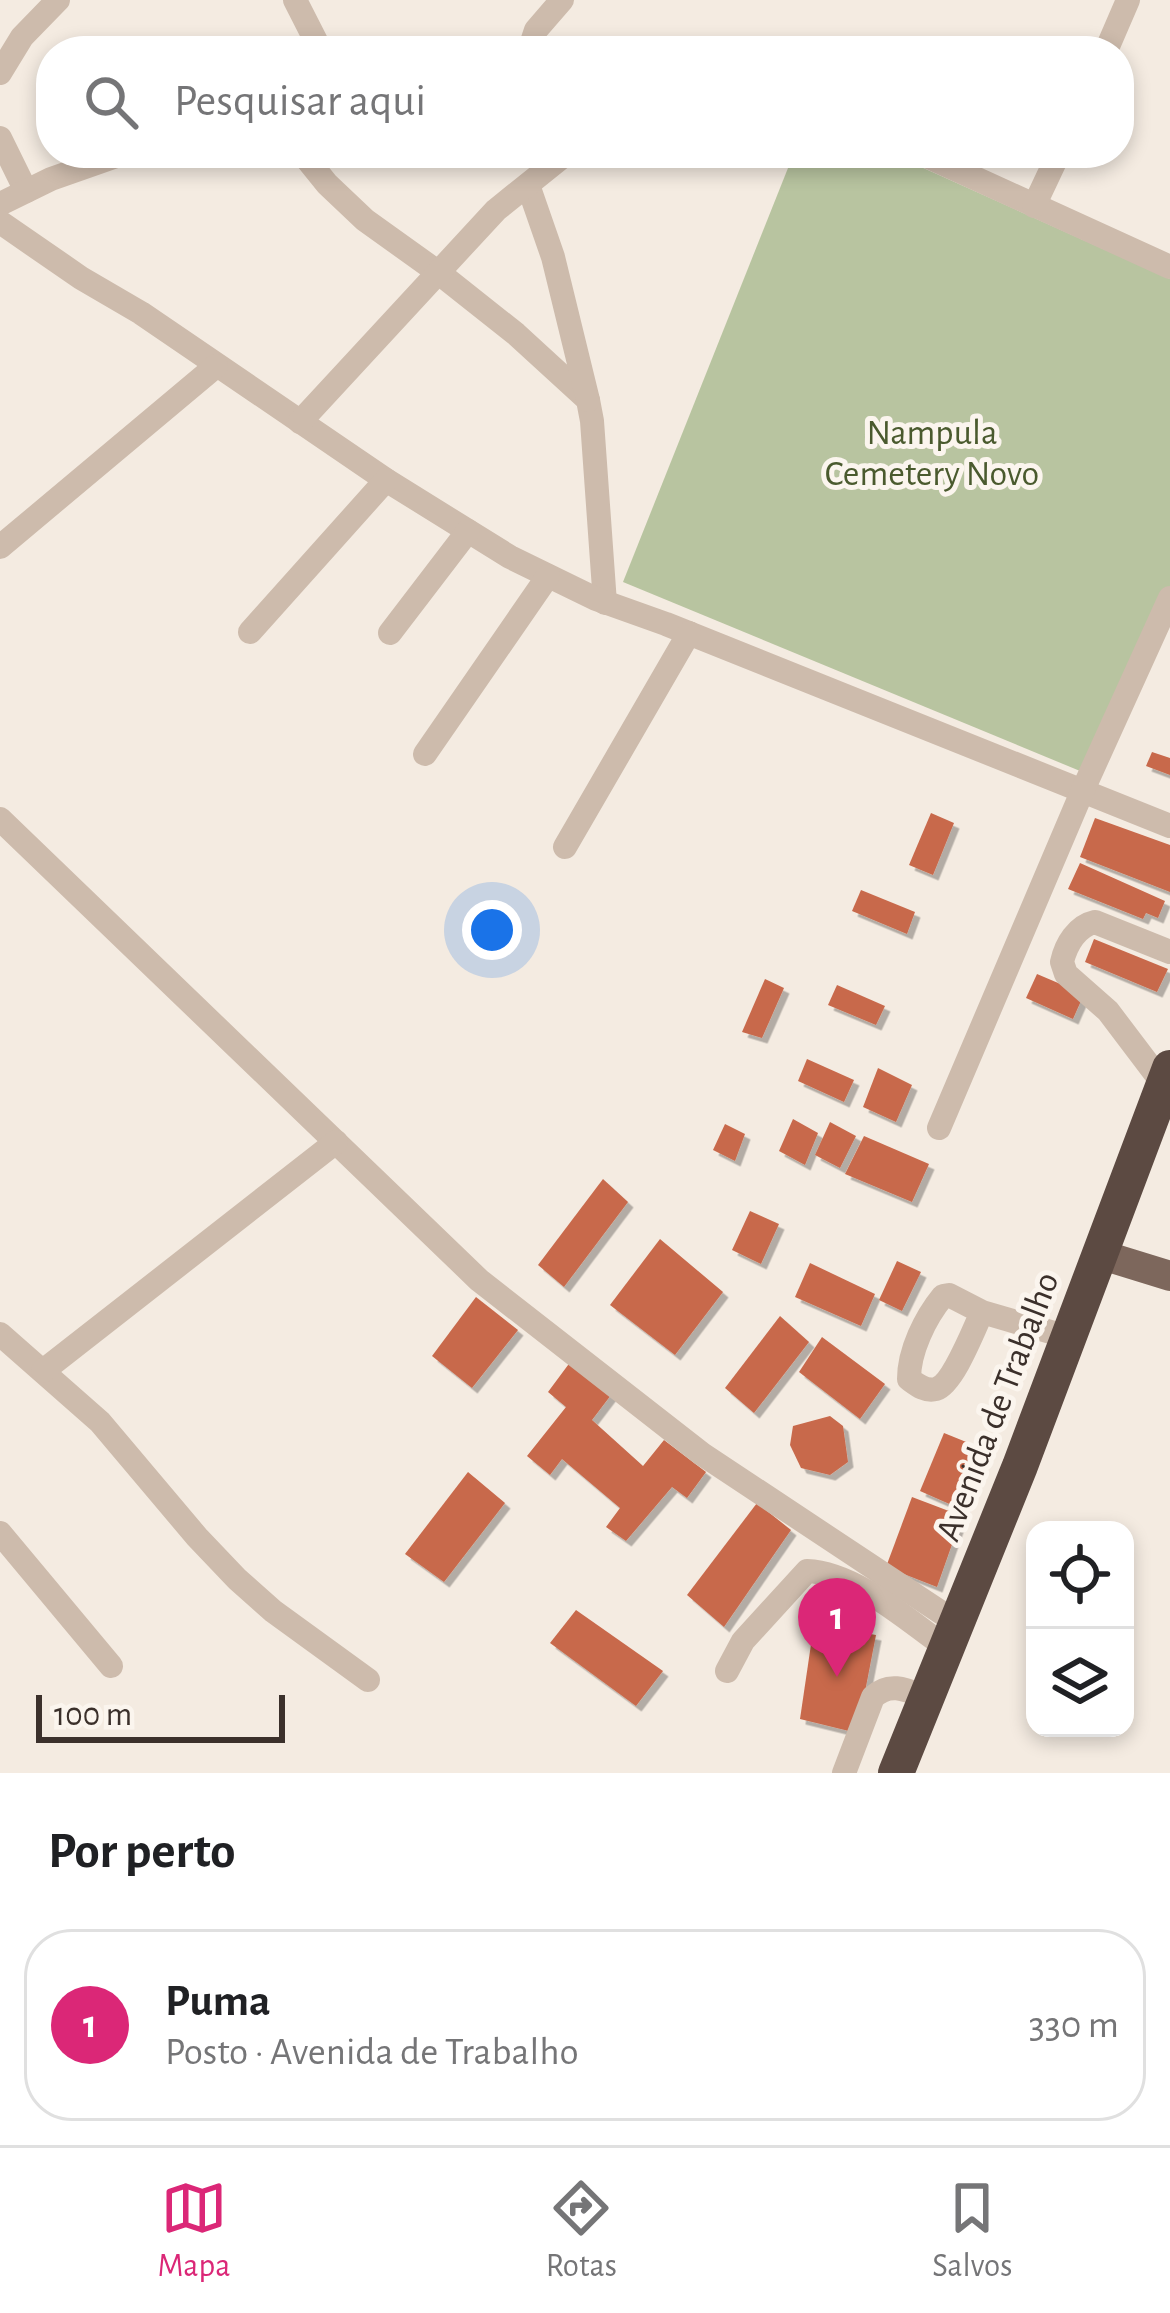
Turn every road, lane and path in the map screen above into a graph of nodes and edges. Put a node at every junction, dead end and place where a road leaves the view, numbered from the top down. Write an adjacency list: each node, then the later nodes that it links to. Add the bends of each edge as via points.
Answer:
1 (58, 0): 8 (street)
2 (295, 0): 5 (street)
3 (562, 0): 6 (street)
4 (1128, 0): 7 (street)
5 (313, 36)
6 (534, 36)
7 (1112, 36)
8 (0, 74)
9 (0, 138): 16 (street)
10 (80, 168): 16 (street)
11 (314, 168): 21 (street, via 365,220)
12 (549, 168): 15 (street)
13 (952, 168): 18 (street)
14 (1052, 168): 18 (street)
15 (528, 185): 21 (street); 23 (street)
16 (26, 191): 17 (street)
17 (0, 204)
18 (1034, 206): 20 (street)
19 (0, 222): 22 (street)
20 (1170, 267)
21 (439, 273): 23 (street); 24 (street)
22 (216, 366): 24 (street); 27 (street)
23 (588, 400): 30 (street)
24 (300, 422): 25 (street)
25 (386, 480): 26 (street); 31 (street)
26 (468, 531): 28 (street); 32 (street)
27 (0, 548)
28 (548, 576): 30 (street); 34 (street)
29 (1170, 598): 35 (street)
30 (605, 603): 33 (street)
31 (250, 632)
32 (390, 633)
33 (688, 633): 35 (street); 38 (street)
34 (424, 754)
35 (1082, 792): 37 (street); 41 (street)
36 (0, 819): 42 (street)
37 (1170, 826)
38 (565, 847)
39 (1170, 952): 40 (street, via 1095,922 1075,934 1062,962)
40 (1167, 1076): 43 (highway, Avenida de Trabalho)
41 (939, 1128)
42 (336, 1142): 48 (street); 50 (street, via 479,1280)
43 (1099, 1254): 44 (main road); 47 (highway, Avenida de Trabalho)
44 (1170, 1276)
45 (982, 1312): 47 (street)
46 (0, 1334): 48 (street)
47 (1068, 1337): 50 (highway, Avenida de Trabalho)
48 (43, 1371): 53 (street, via 100,1422 237,1580)
49 (0, 1533): 51 (street)
50 (952, 1636): 52 (street, via 836,1576 807,1571 742,1641); 54 (highway, Avenida de Trabalho)
51 (111, 1666)
52 (727, 1671)
53 (368, 1680)
54 (927, 1698): 55 (street, via 898,1687 873,1697); 56 (highway, Avenida de Trabalho)
55 (844, 1773)
56 (896, 1773)

